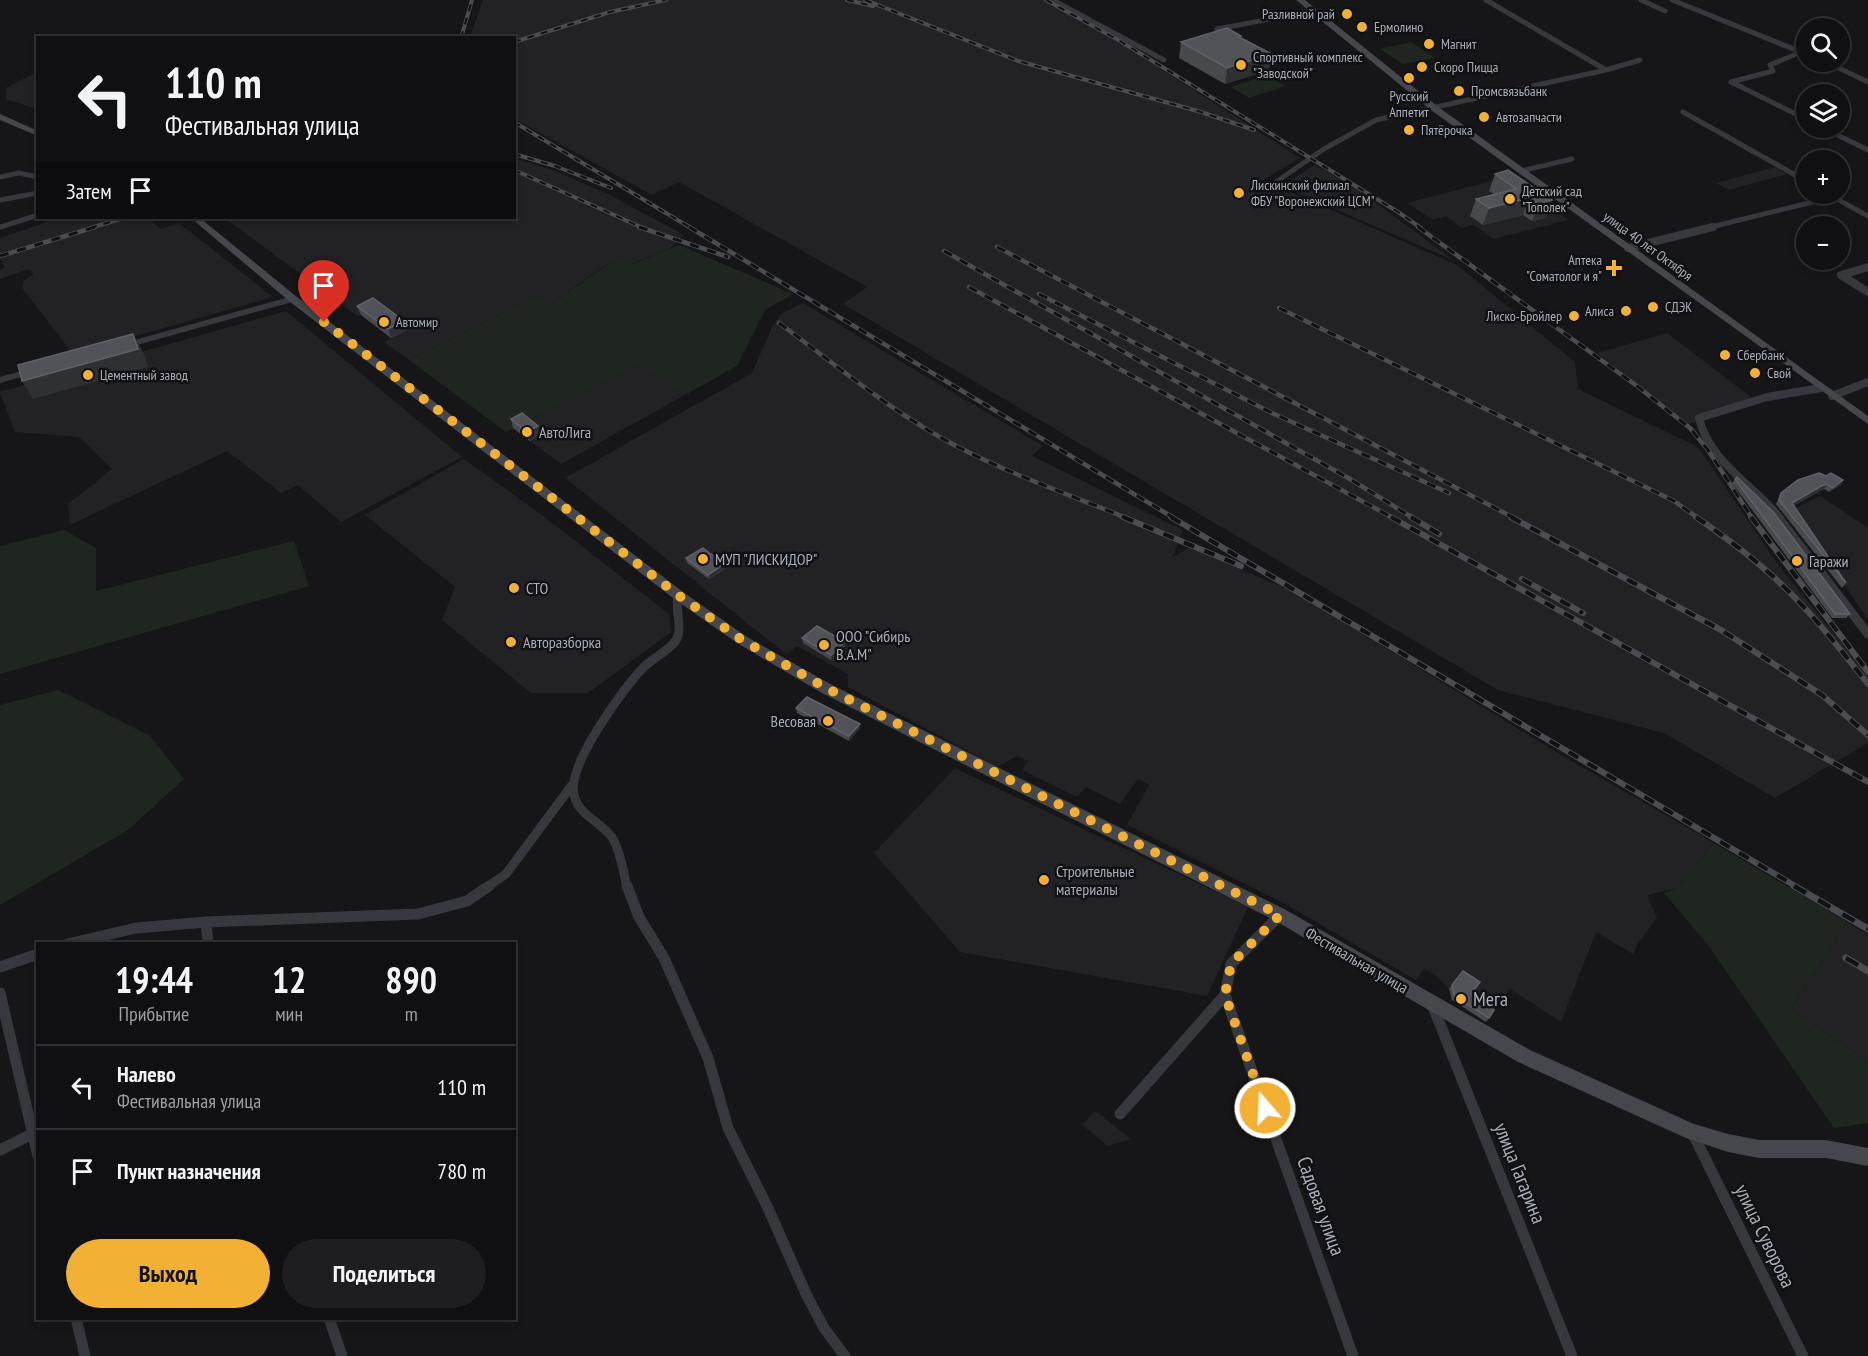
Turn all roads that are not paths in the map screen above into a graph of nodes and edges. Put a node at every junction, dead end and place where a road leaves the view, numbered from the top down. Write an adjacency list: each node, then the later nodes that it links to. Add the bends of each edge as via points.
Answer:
1 (1054, 0): 11 (street)
2 (1300, 0): 6 (main road, улица 40 лет Октября)
3 (1486, 0): 13 (street)
4 (1641, 0): 7 (street)
5 (1672, 0): 9 (street)
6 (1313, 11): 8 (street, via 1217,28); 16 (main road, улица 40 лет Октября)
7 (1665, 11)
8 (1229, 39)
9 (1796, 50)
10 (1796, 56): 18 (street, via 1770,65 1773,71 1731,82)
11 (1164, 60)
12 (1640, 60): 13 (street)
13 (1606, 70): 16 (street)
14 (1847, 72): 15 (street)
15 (1868, 82)
16 (1434, 108): 24 (main road, улица 40 лет Октября); 28 (street, via 1376,120)
17 (1683, 112): 25 (street)
18 (1796, 114)
19 (0, 117): 20 (main road)
20 (36, 133)
21 (1843, 138): 22 (street)
22 (1868, 150)
23 (1572, 159): 24 (street)
24 (1521, 171): 37 (main road, улица 40 лет Октября)
25 (1796, 175)
26 (0, 177): 27 (street, via 19,173)
27 (36, 177)
28 (1269, 186)
29 (36, 193): 30 (street)
30 (0, 200)
31 (1796, 204): 37 (street)
32 (1846, 204): 34 (street)
33 (36, 216): 36 (street)
34 (1868, 216)
35 (196, 219): 40 (main road, Фестивальная улица)
36 (0, 227)
37 (1628, 248): 45 (main road, улица 40 лет Октября)
38 (1868, 267): 39 (street, via 1841,275)
39 (1868, 292)
40 (292, 299): 41 (street); 48 (main road, Фестивальная улица)
41 (114, 349)
42 (45, 368): 43 (street)
43 (0, 380)
44 (1868, 382): 46 (street)
45 (1821, 388): 46 (main road, улица 40 лет Октября); 49 (street, via 1767,397 1699,418 1715,451 1772,507)
46 (1832, 396): 47 (main road, улица 40 лет Октября)
47 (1868, 421)
48 (678, 595): 50 (street, via 675,607 679,635 642,669 598,728); 51 (main road, Фестивальная улица, via 742,640 828,689)
49 (1868, 634)
50 (572, 785): 52 (street, via 506,874 467,901 418,914); 70 (street, via 580,809 612,837 628,892 664,958 708,1058 728,1128 807,1296)
51 (1280, 915): 58 (street, via 1231,964); 59 (main road, Фестивальная улица)
52 (206, 922): 53 (street, via 171,923); 54 (street)
53 (74, 942)
54 (208, 942)
55 (36, 955): 56 (street)
56 (0, 967)
57 (0, 993): 62 (street)
58 (1225, 995): 60 (street); 71 (street, Садовая улица)
59 (1432, 1004): 61 (main road, Фестивальная улица, via 1524,1056); 72 (street, улица Гагарина)
60 (1120, 1114)
61 (1692, 1132): 65 (main road, Фестивальная улица, via 1759,1149 1826,1149); 73 (street, улица Суворова)
62 (32, 1134): 63 (street); 64 (street)
63 (36, 1149)
64 (0, 1150)
65 (1868, 1157)
66 (76, 1320): 68 (street)
67 (330, 1320): 69 (street)
68 (85, 1356)
69 (342, 1356)
70 (845, 1356)
71 (1353, 1356)
72 (1572, 1356)
73 (1803, 1356)

